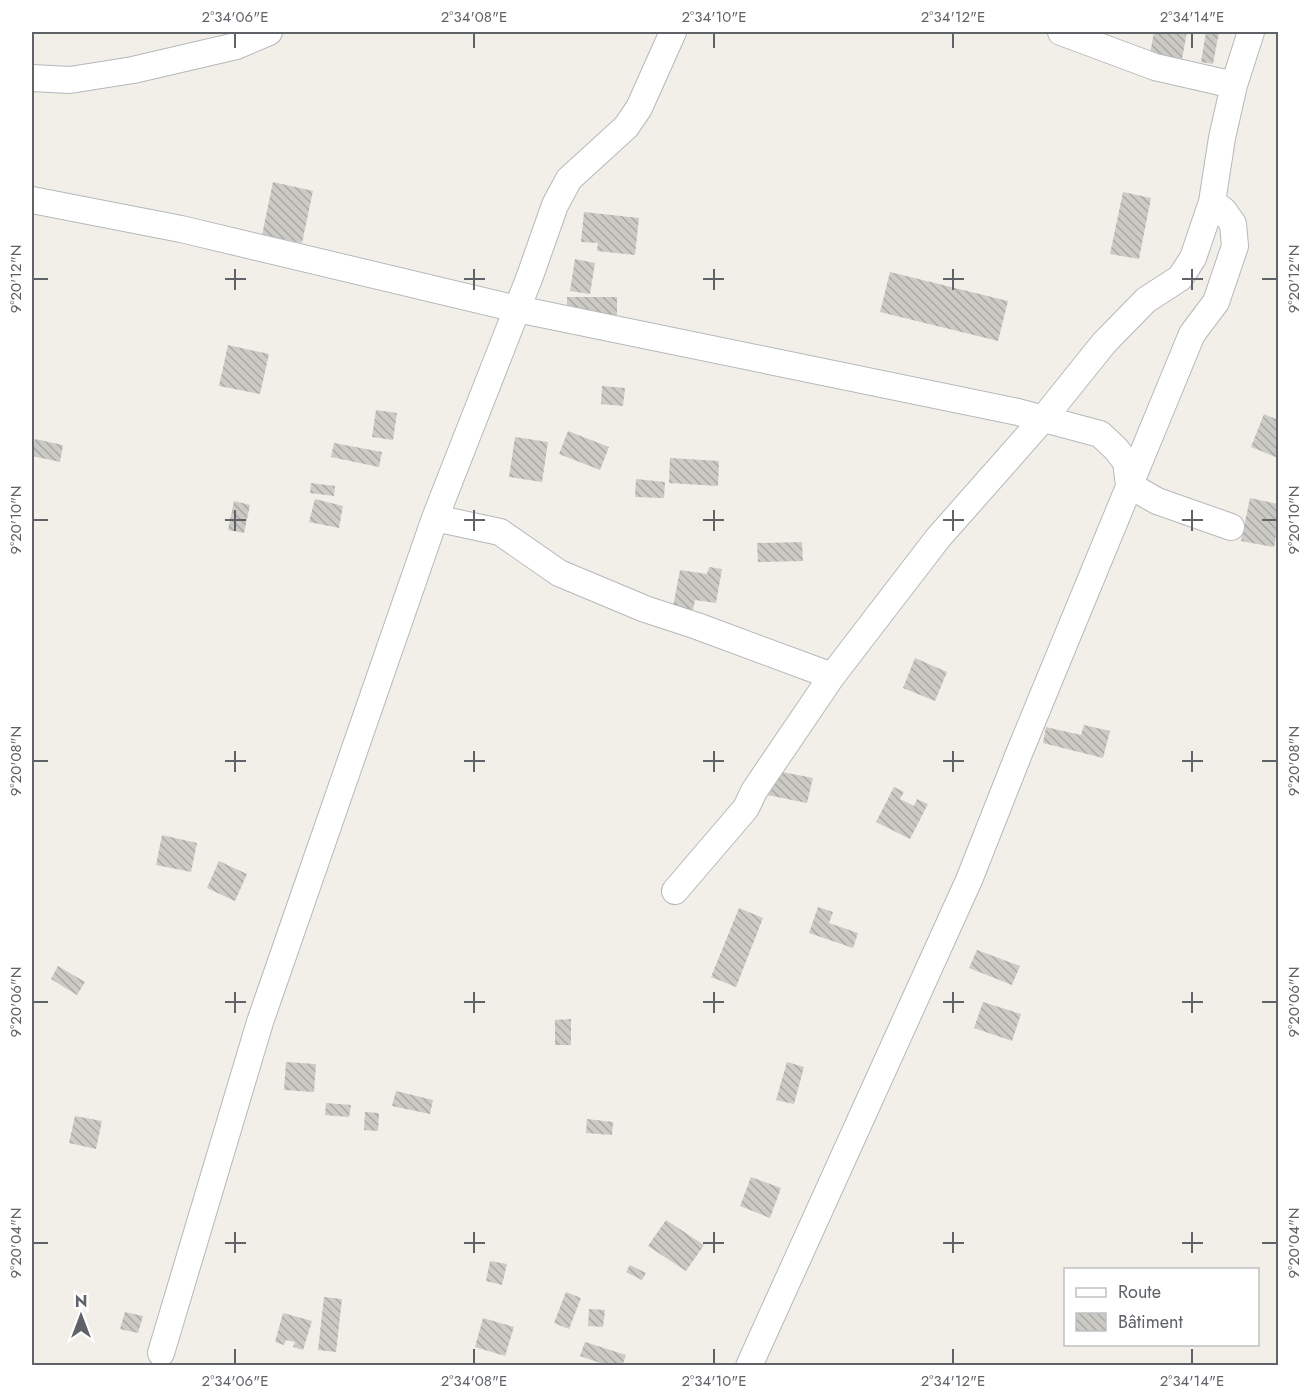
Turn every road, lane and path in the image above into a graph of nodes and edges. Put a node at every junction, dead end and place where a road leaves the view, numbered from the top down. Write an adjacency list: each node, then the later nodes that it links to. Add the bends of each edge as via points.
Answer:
1 (269, 32): 5 (street, via 236,46 133,70 70,80)
2 (673, 32): 9 (street, via 639,108 626,127 569,179 555,205)
3 (1061, 32): 6 (street, via 1155,67)
4 (1251, 32): 6 (street)
5 (32, 78)
6 (1234, 85): 8 (street)
7 (32, 200): 9 (street, via 181,229)
8 (1212, 202): 10 (street, via 1193,258 1180,278 1146,300 1104,343); 11 (street, via 1233,224 1235,246 1216,302 1192,334)
9 (517, 309): 10 (street); 12 (street)
10 (1043, 419): 11 (street, via 1100,434 1126,462); 14 (street, via 938,538)
11 (1129, 485): 13 (street, via 1157,501); 17 (street, via 969,880)
12 (435, 518): 14 (street, via 500,532 559,573 645,609); 16 (street, via 260,1022)
13 (1231, 527)
14 (832, 676): 15 (street, via 746,808)
15 (675, 891)
16 (161, 1353)
17 (749, 1365)

